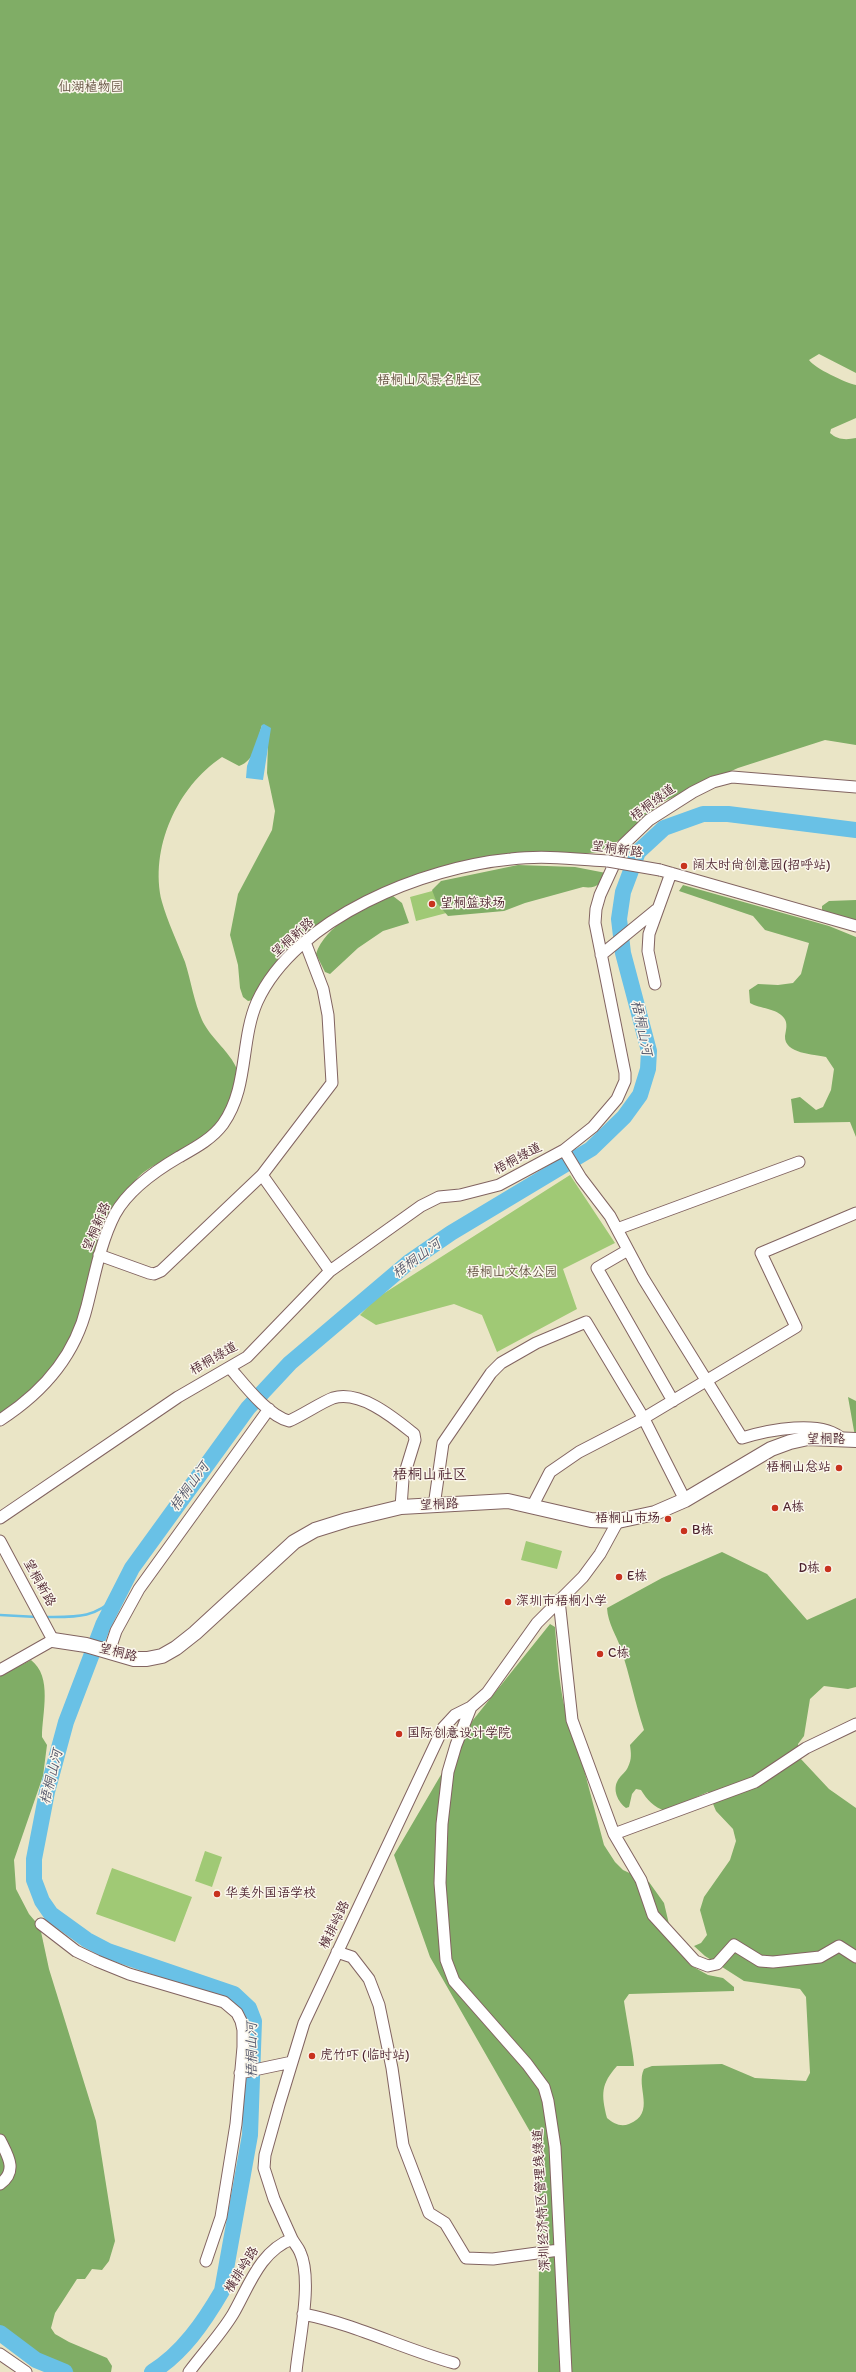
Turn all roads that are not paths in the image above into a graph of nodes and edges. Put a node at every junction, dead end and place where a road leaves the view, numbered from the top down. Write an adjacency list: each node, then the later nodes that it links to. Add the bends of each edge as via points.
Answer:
1 (856, 787): 6 (street, 梧桐绿道, via 732,777 706,785 663,810 623,845 600,895 595,922)
2 (665, 871): 3 (street); 4 (street, 望桐新路); 5 (street, 望桐新路, bridge, via 608,861 511,858 437,873 394,888 360,905)
3 (652, 914): 6 (street); 7 (street, via 648,951)
4 (856, 926)
5 (305, 942): 10 (street, via 324,989 332,1083); 14 (street, 望桐新路, via 285,961 257,1003 250,1025 242,1081 222,1126 212,1136 149,1176 136,1188 115,1215)
6 (605, 952): 8 (street, 梧桐绿道, via 625,1081 617,1099 594,1128)
7 (655, 984)
8 (566, 1153): 12 (street); 15 (street, 梧桐绿道, via 499,1185 460,1195 439,1197 421,1206)
9 (799, 1162): 12 (street)
10 (262, 1176): 14 (street, via 161,1271 149,1273); 15 (street)
11 (856, 1213): 17 (street, via 761,1253 796,1327)
12 (617, 1229): 13 (street)
13 (628, 1250): 17 (street); 18 (street, via 597,1268)
14 (100, 1255): 21 (street, 望桐新路, via 80,1327 61,1364 44,1385)
15 (330, 1271): 16 (street, 梧桐绿道, via 247,1357)
16 (230, 1368): 19 (street); 27 (street, 梧桐绿道, via 178,1397)
17 (707, 1381): 18 (street); 22 (street, via 742,1438 770,1430 814,1429 836,1433)
18 (673, 1402): 20 (street)
19 (267, 1407): 26 (street, via 281,1419 289,1421 332,1398 347,1397 372,1404 388,1413 414,1434 415,1440 404,1479); 32 (street, via 139,1589 116,1631)
20 (643, 1419): 23 (street); 24 (street, via 579,1452 550,1472); 25 (street, via 586,1322 575,1326 536,1343 501,1363 491,1373 443,1443)
21 (0, 1420)
22 (849, 1440): 23 (main road, 望桐路, via 808,1438 777,1447)
23 (686, 1500): 28 (main road, 望桐路, via 656,1513)
24 (533, 1505): 25 (main road, 望桐路, via 508,1501); 28 (main road, 望桐路, via 591,1520)
25 (434, 1506): 26 (main road, 望桐路)
26 (401, 1507): 32 (main road, 望桐路, via 315,1530 294,1542 195,1633 162,1656 134,1659)
27 (0, 1518)
28 (618, 1521): 30 (street, 横排岭路, via 596,1560 583,1577)
29 (0, 1541): 31 (street, 望桐新路)
30 (559, 1600): 34 (street, 横排岭路, via 523,1639 487,1693); 36 (street, via 572,1720)
31 (51, 1635): 32 (main road, 望桐路); 33 (street)
32 (109, 1652)
33 (0, 1670)
34 (471, 1707): 38 (street, 横排岭路, via 455,1715 443,1728); 45 (street, 深圳经济特区管理线绿道, via 448,1772 442,1824 440,1883 446,1960 454,1981 544,2086 555,2147)
35 (856, 1724): 36 (street, via 806,1748 755,1782)
36 (614, 1834): 39 (street, via 641,1880 653,1915 695,1961 708,1966 717,1964 734,1945 760,1961 820,1957 839,1946)
37 (41, 1924): 41 (street, via 76,1951 97,1961 129,1974 224,2002 231,2007 239,2017 244,2030)
38 (337, 1952): 40 (street, 横排岭路, via 304,2023); 45 (street, via 352,1957 369,1979 379,2005 392,2068 403,2145 429,2213 445,2223 466,2258 493,2259)
39 (856, 1957)
40 (292, 2062): 41 (street); 44 (street, 横排岭路, via 265,2155 264,2168 274,2199)
41 (240, 2073): 46 (street, via 236,2124 221,2217)
42 (0, 2140): 43 (street, via 11,2167 8,2176)
43 (0, 2184)
44 (292, 2239): 47 (street, via 301,2252 305,2271 306,2295); 51 (street, 横排岭路, via 281,2243 269,2253 243,2292 233,2314)
45 (559, 2250): 53 (street, 深圳经济特区管理线绿道)
46 (206, 2261)
47 (303, 2314): 49 (street, via 327,2318 415,2352); 52 (street)
48 (0, 2354): 50 (street)
49 (454, 2363)
50 (26, 2372)
51 (189, 2372)
52 (296, 2372)
53 (566, 2372)

